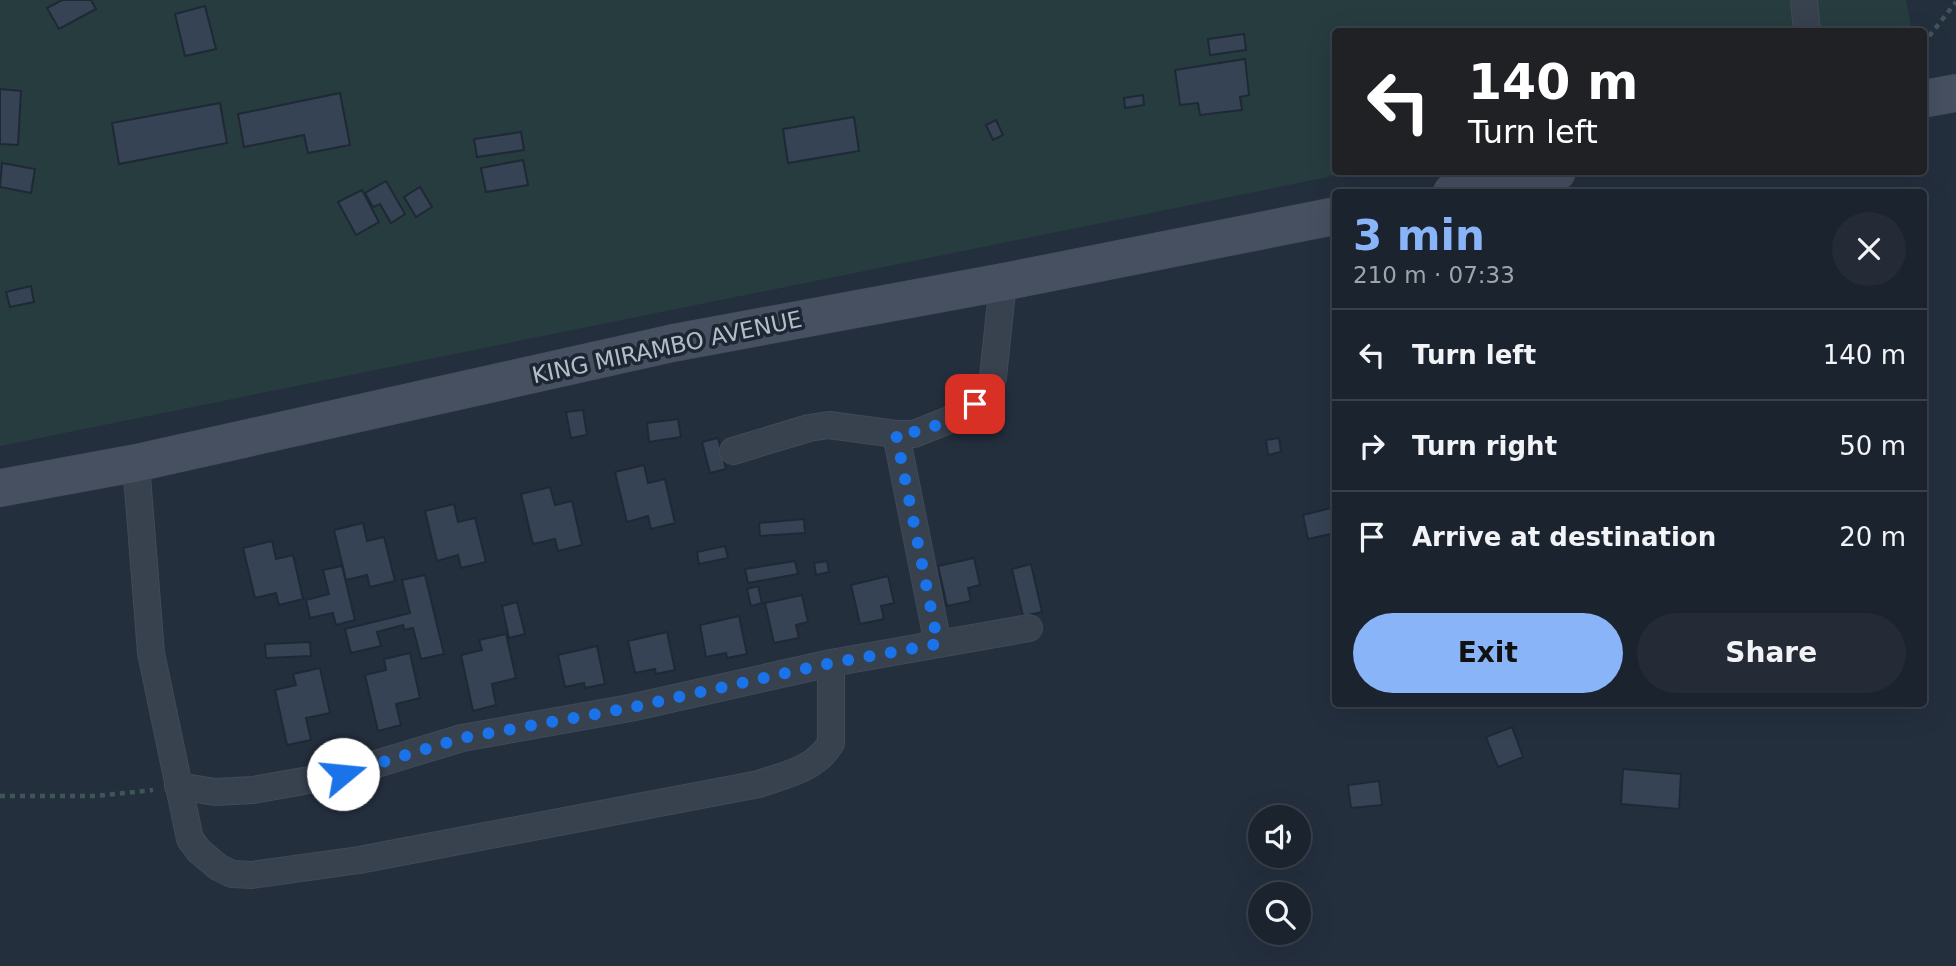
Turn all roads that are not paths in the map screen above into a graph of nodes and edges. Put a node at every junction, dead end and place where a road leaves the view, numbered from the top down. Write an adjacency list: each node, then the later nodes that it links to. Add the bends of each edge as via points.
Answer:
1 (1804, 0): 2 (street)
2 (1807, 28)
3 (1956, 93): 4 (main road)
4 (1927, 98)
5 (1541, 175): 6 (main road)
6 (1468, 189)
7 (1332, 217): 8 (main road, KING MIRAMBO AVENUE)
8 (1003, 282): 9 (street, via 988,392 954,418 914,434); 11 (main road, KING MIRAMBO AVENUE, via 673,342)
9 (896, 434): 10 (street, via 829,425); 14 (street)
10 (733, 451)
11 (135, 463): 12 (main road, KING MIRAMBO AVENUE); 16 (street, via 151,653)
12 (0, 488)
13 (1029, 628): 14 (street)
14 (938, 644): 15 (street)
15 (831, 663): 16 (street, via 629,708 462,738 343,774 253,790 215,792); 16 (street, via 831,743 802,770 759,784 512,832 359,860 232,874 218,867 190,839)
16 (178, 786)

